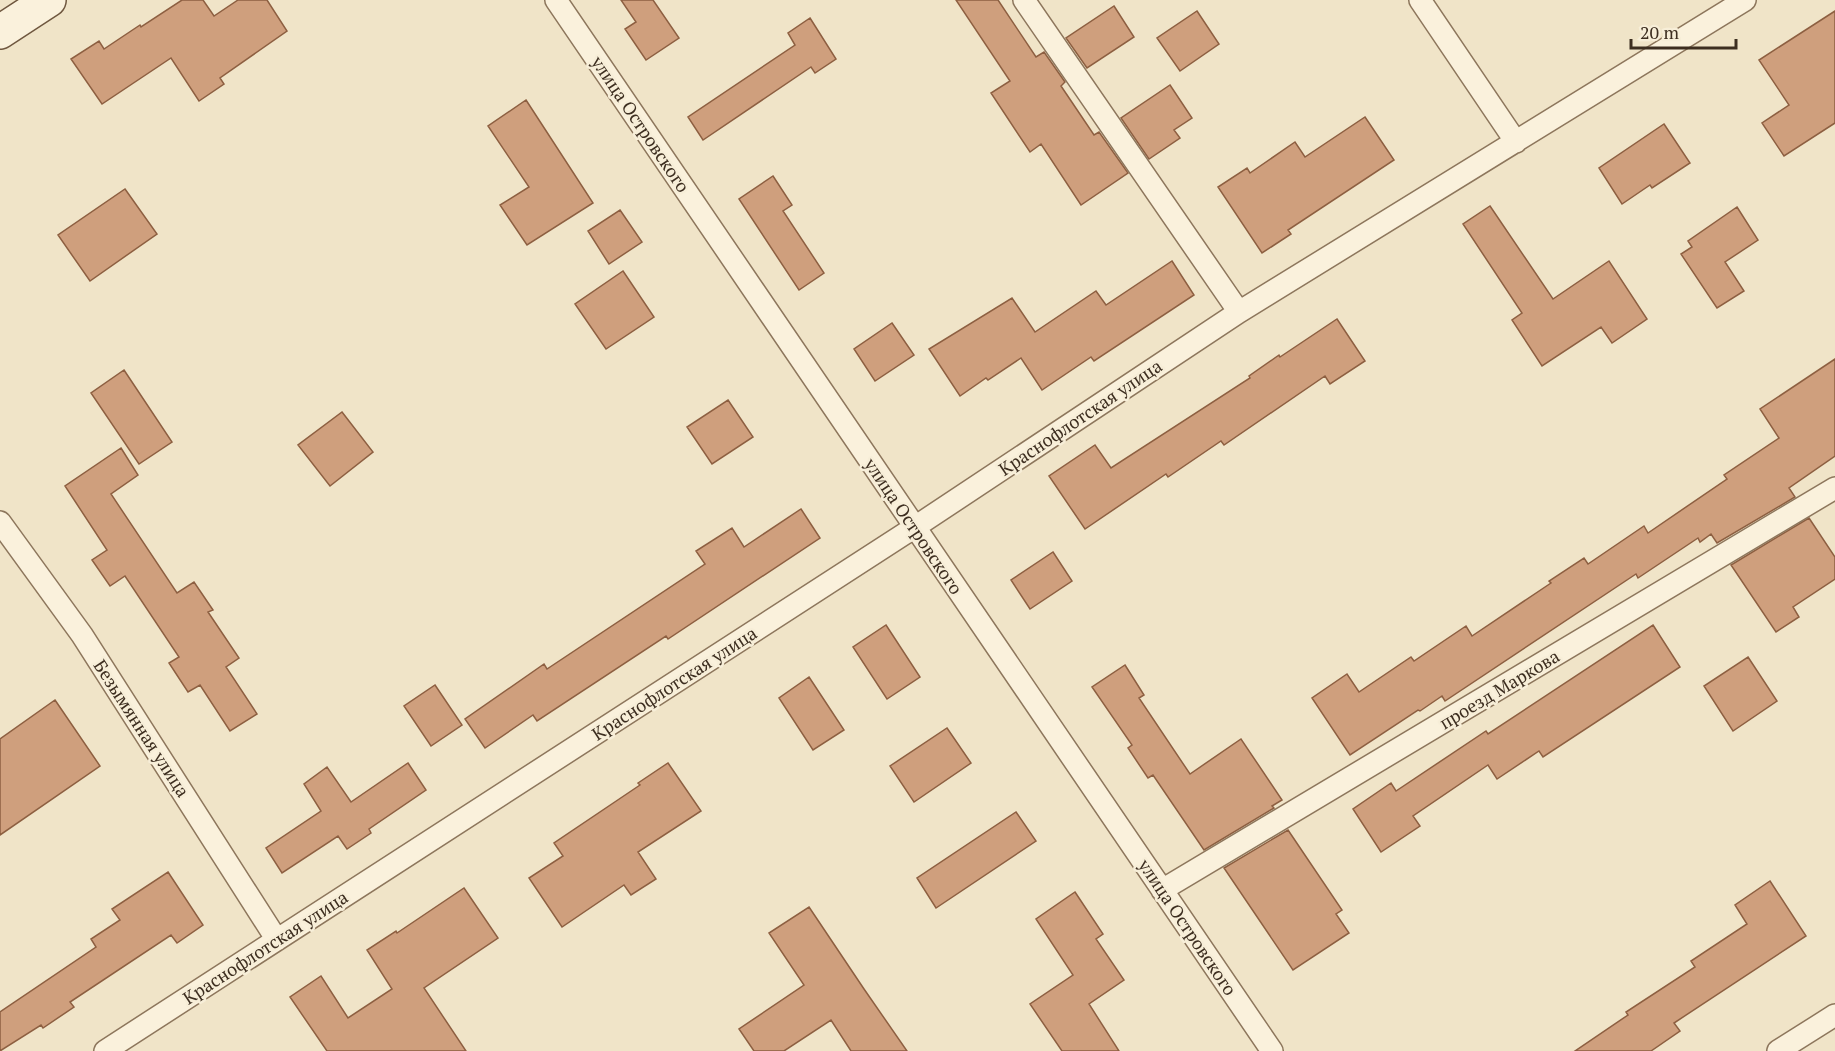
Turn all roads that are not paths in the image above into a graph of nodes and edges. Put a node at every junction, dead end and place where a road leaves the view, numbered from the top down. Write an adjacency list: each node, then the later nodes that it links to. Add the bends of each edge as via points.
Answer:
1 (49, 0): 6 (main road)
2 (556, 0): 11 (lane, улица Островского)
3 (1024, 0): 8 (lane)
4 (1420, 0): 7 (lane)
5 (1745, 0): 7 (lane, Краснофлотская улица)
6 (0, 32)
7 (1516, 142): 8 (lane, Краснофлотская улица)
8 (1239, 312): 11 (lane, Краснофлотская улица)
9 (1835, 488): 12 (lane, проезд Маркова)
10 (0, 522): 13 (lane, Безымянная улица, via 82,635)
11 (915, 527): 12 (lane, улица Островского); 13 (lane, Краснофлотская улица)
12 (1162, 890): 16 (lane, улица Островского)
13 (277, 940): 15 (lane, Краснофлотская улица)
14 (1835, 1016): 17 (lane)
15 (105, 1051)
16 (1272, 1051)
17 (1778, 1051)

